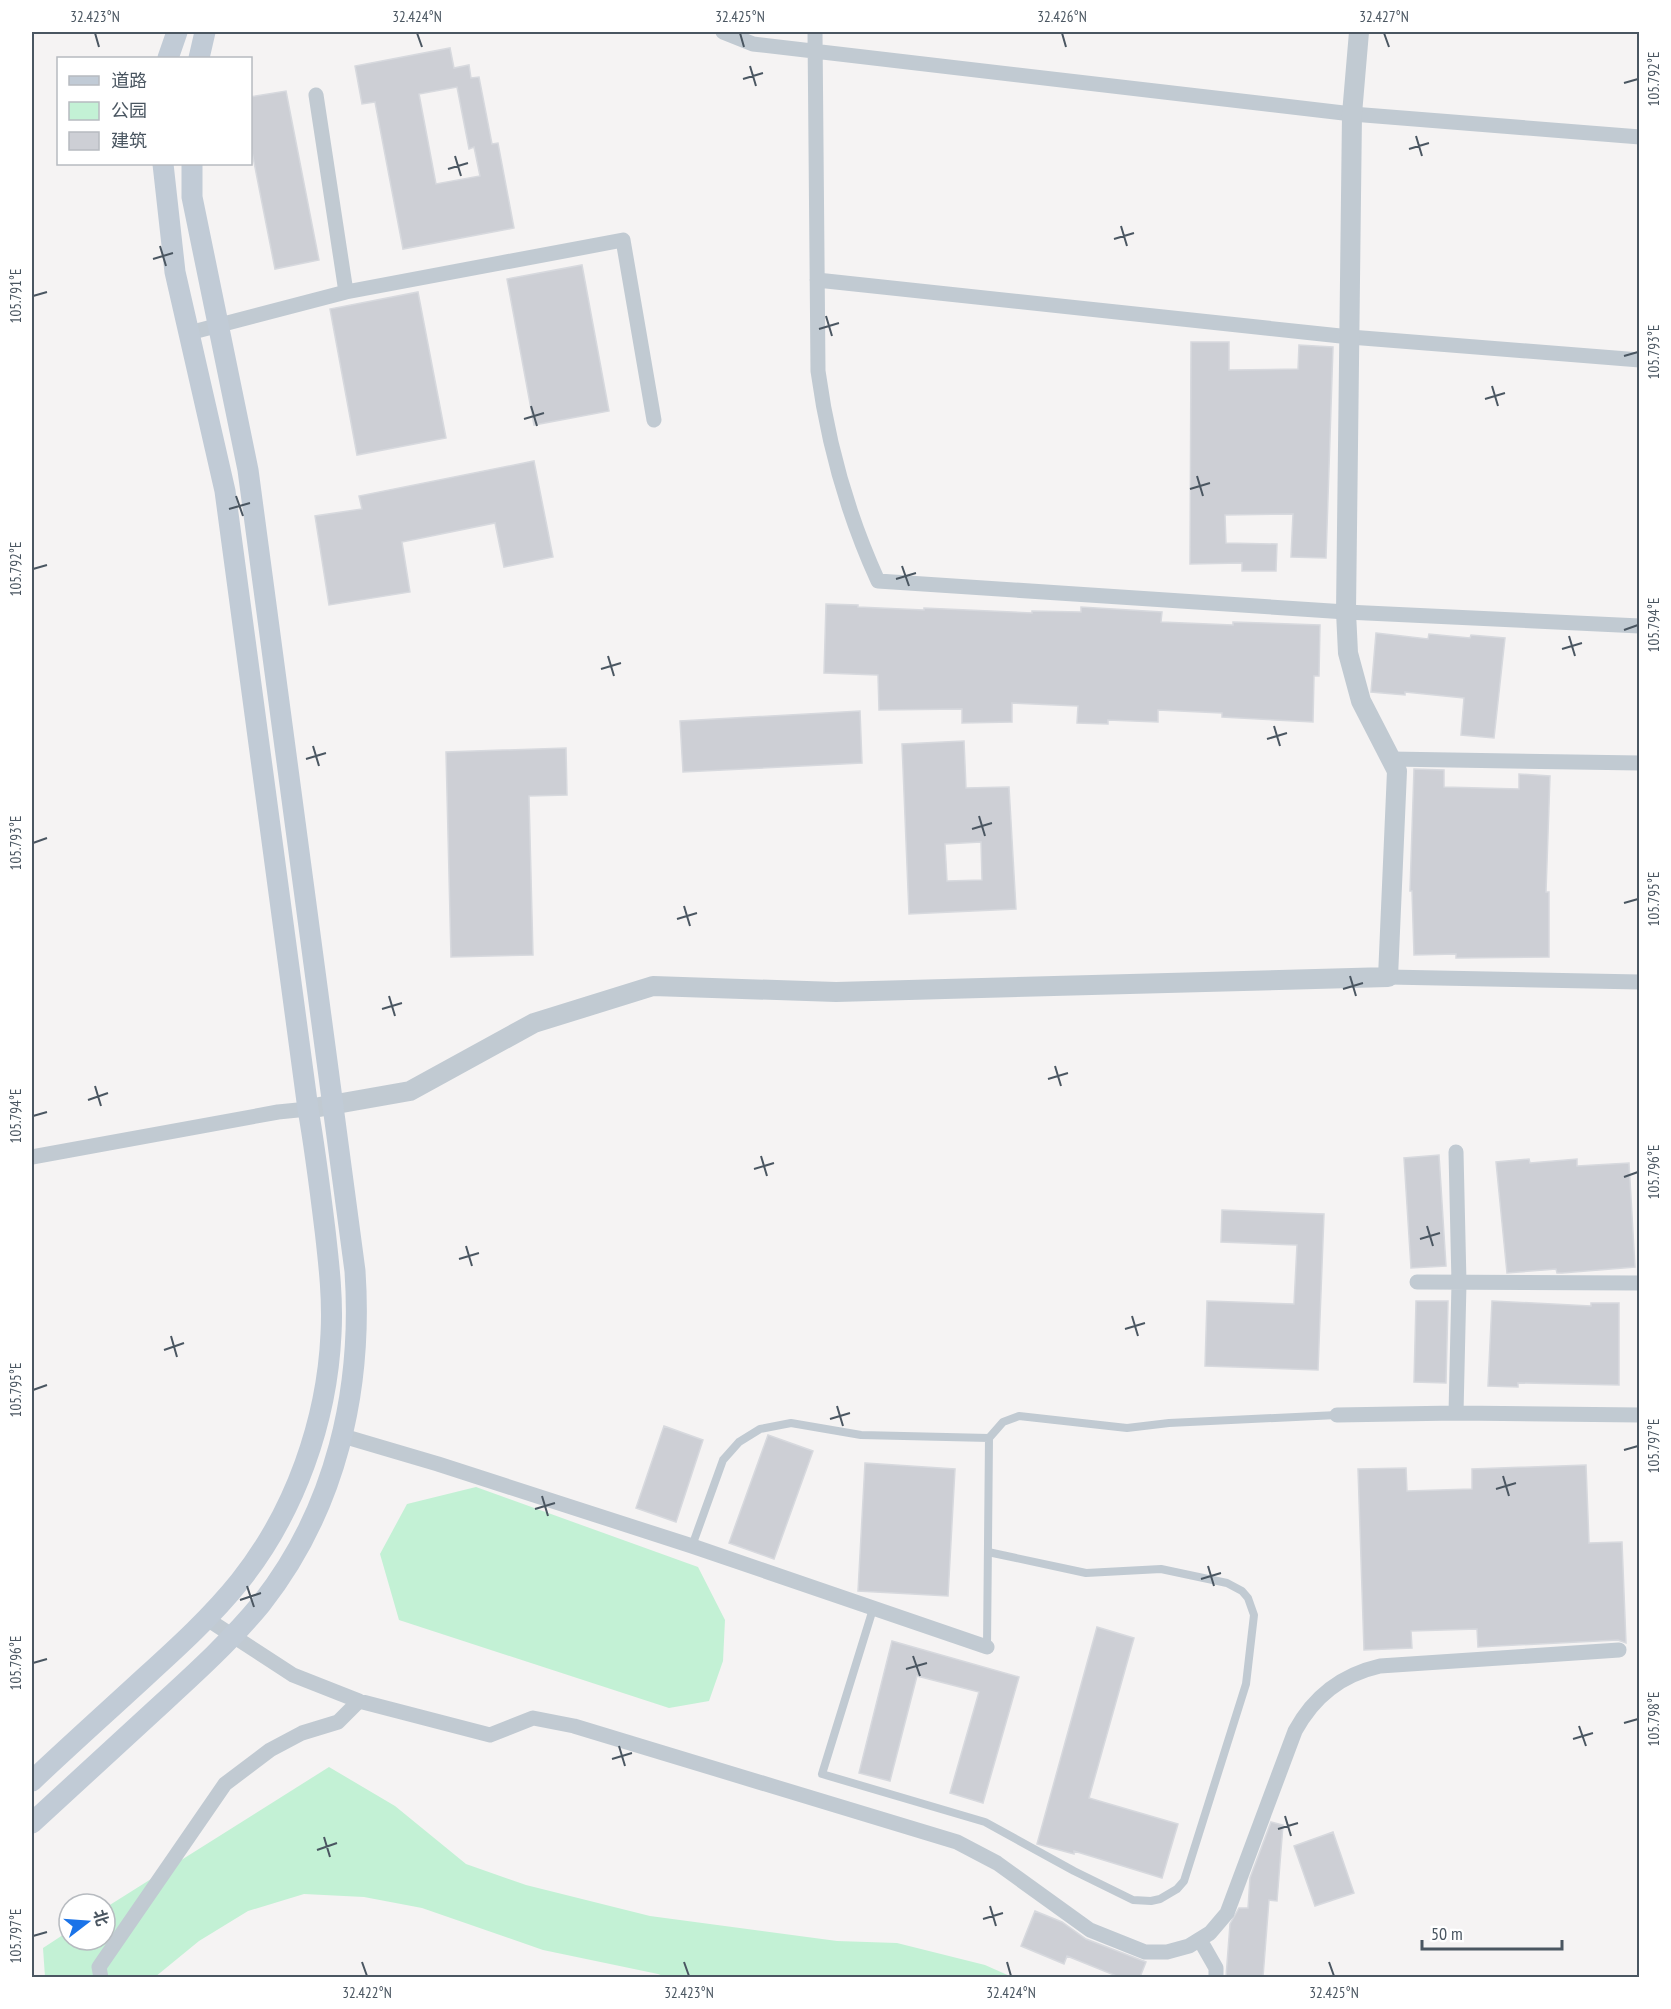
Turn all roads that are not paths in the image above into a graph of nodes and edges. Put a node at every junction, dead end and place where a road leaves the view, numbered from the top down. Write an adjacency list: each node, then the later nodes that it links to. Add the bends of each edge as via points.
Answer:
1 (177, 32): 7 (main road)
2 (205, 32): 8 (main road)
3 (723, 32): 6 (street, via 753,44)
4 (815, 32): 6 (street)
5 (1359, 32): 10 (street)
6 (814, 50): 10 (street); 14 (street)
7 (168, 57)
8 (199, 57)
9 (316, 95): 15 (street)
10 (1352, 114): 11 (street); 18 (street)
11 (1640, 137)
12 (163, 165): 17 (main road, via 175,272)
13 (192, 165): 16 (main road, via 192,197)
14 (817, 280): 18 (street); 21 (street, via 818,371 824,413 844,495 878,581)
15 (346, 292): 16 (street); 20 (street, via 623,240)
16 (218, 326): 17 (street); 27 (main road, via 248,470)
17 (189, 333): 28 (main road, via 225,491)
18 (1350, 336): 19 (street); 21 (street)
19 (1640, 360)
20 (654, 420)
21 (1346, 612): 22 (street); 23 (street, via 1348,653 1361,701)
22 (1640, 626)
23 (1391, 759): 24 (street); 25 (street, via 1397,771)
24 (1640, 763)
25 (1388, 977): 26 (street); 27 (street, via 836,992 653,986 534,1023 410,1091)
26 (1640, 982)
27 (333, 1105): 28 (street); 37 (main road, via 357,1307 354,1379)
28 (308, 1109): 30 (street); 42 (main road, via 332,1300 323,1401 304,1467 275,1529 240,1581)
29 (1456, 1152): 32 (street)
30 (32, 1156)
31 (1417, 1282): 32 (street)
32 (1459, 1283): 33 (street); 34 (street)
33 (1640, 1283)
34 (1456, 1413): 35 (street); 36 (street)
35 (1337, 1415): 38 (lane, via 1127,1428 1020,1416 1003,1422)
36 (1640, 1416)
37 (343, 1436): 39 (street); 43 (main road, via 327,1484 297,1549 261,1604)
38 (989, 1438): 39 (lane, via 861,1435 791,1423 760,1429 739,1442 723,1460); 40 (lane)
39 (692, 1546): 41 (street)
40 (988, 1552): 41 (lane, via 1086,1573 1161,1569 1227,1583 1248,1598 1254,1615 1246,1684 1184,1881 1168,1896 1151,1901 1133,1900 985,1822 822,1774); 44 (lane)
41 (873, 1610): 44 (street)
42 (207, 1618): 43 (street); 47 (main road)
43 (233, 1635): 46 (street, via 293,1675); 48 (main road)
44 (987, 1647)
45 (1619, 1650): 49 (street, via 1387,1665 1364,1669 1336,1683 1312,1704 1295,1731 1227,1913)
46 (359, 1701): 49 (street, via 490,1735 533,1718 574,1726 957,1842 997,1863 1090,1930 1145,1952 1178,1950); 50 (street, via 338,1722 302,1733 270,1750 225,1784 99,1967)
47 (32, 1781)
48 (32, 1823)
49 (1200, 1940): 51 (street, via 1216,1968)
50 (101, 1977)
51 (1216, 1977)

